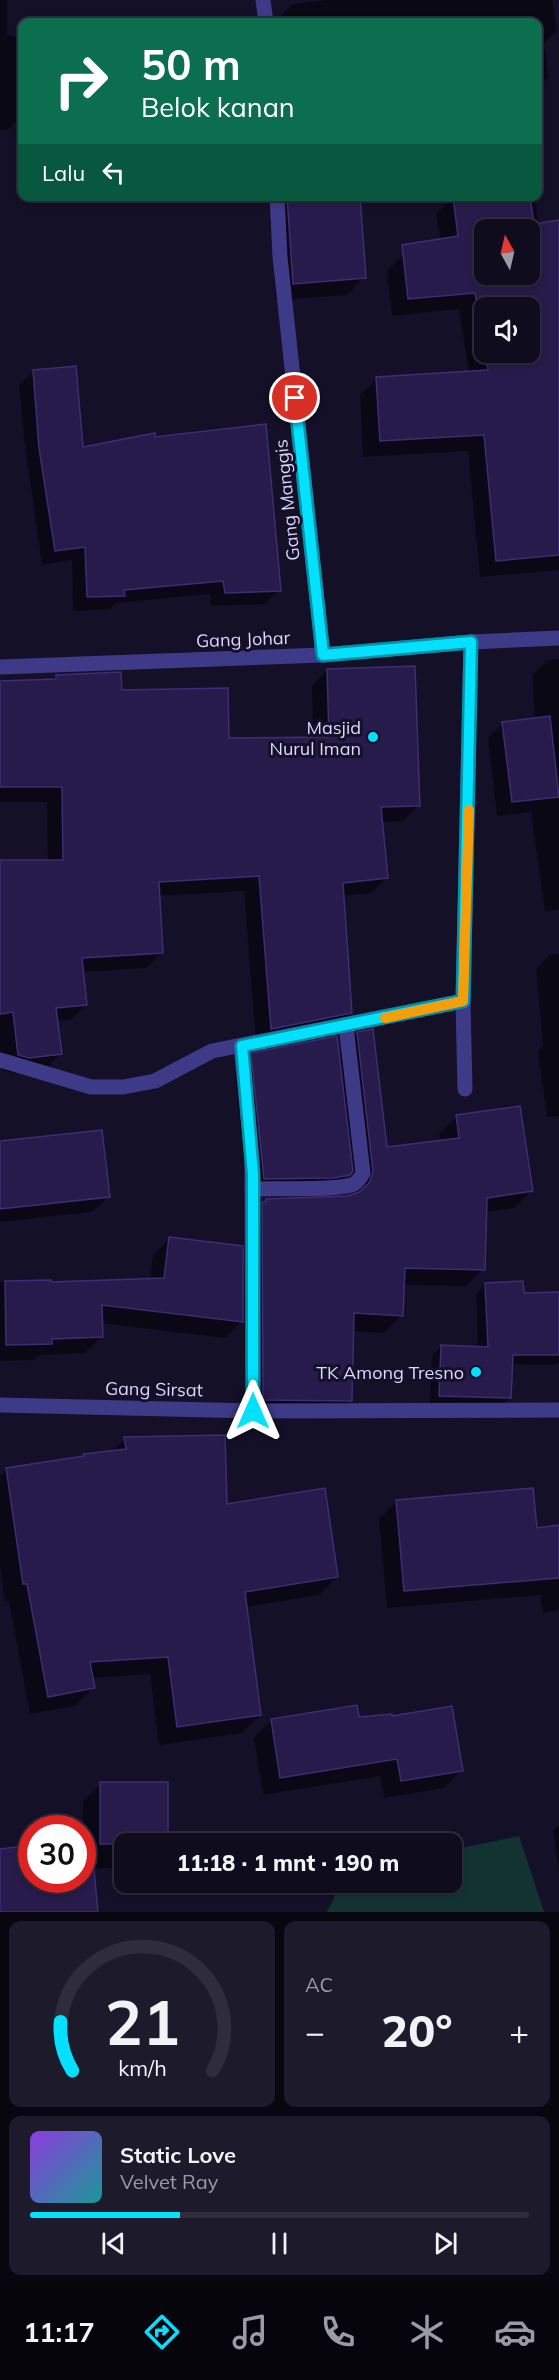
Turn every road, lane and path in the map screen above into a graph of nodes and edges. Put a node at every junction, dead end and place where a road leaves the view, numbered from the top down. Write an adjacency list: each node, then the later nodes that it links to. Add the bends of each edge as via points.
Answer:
1 (263, 0): 2 (street)
2 (265, 18)
3 (277, 201): 6 (street, Gang Manggis)
4 (559, 638): 5 (street, Gang Johar)
5 (471, 642): 6 (street, Gang Johar); 8 (street)
6 (323, 655): 7 (street, Gang Johar)
7 (0, 667)
8 (463, 1001): 9 (street); 12 (street)
9 (346, 1026): 10 (street); 13 (street, via 363,1173 356,1183 339,1186)
10 (242, 1046): 11 (street, via 212,1051 155,1081 123,1087 91,1087); 13 (street)
11 (0, 1060)
12 (465, 1089)
13 (252, 1189): 16 (street)
14 (0, 1405): 16 (street, Gang Sirsat)
15 (559, 1410): 16 (street, Gang Sirsat)
16 (253, 1411)

